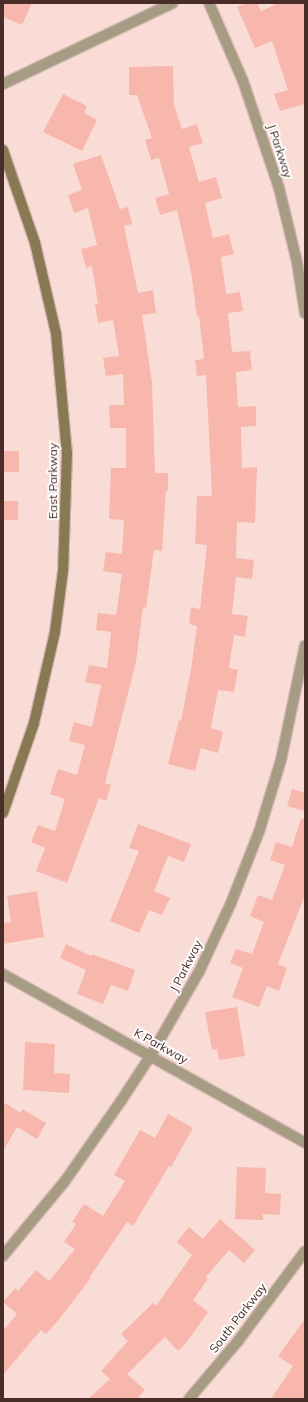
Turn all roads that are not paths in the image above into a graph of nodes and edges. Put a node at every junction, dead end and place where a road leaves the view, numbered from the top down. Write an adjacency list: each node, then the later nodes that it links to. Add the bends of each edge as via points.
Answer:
1 (173, 3): 3 (street)
2 (209, 3): 5 (street, J Parkway, via 243,81 279,188)
3 (3, 84)
4 (3, 150): 7 (street, East Parkway, via 36,243 55,325 67,454 63,571 55,632 34,723)
5 (305, 313)
6 (305, 645): 9 (street, J Parkway, via 281,760 258,832 231,903 199,972)
7 (3, 813)
8 (3, 974): 9 (street, K Parkway)
9 (151, 1055): 10 (street, K Parkway); 12 (street, J Parkway, via 65,1181)
10 (305, 1143)
11 (305, 1251): 13 (street, South Parkway, via 238,1342)
12 (3, 1256)
13 (189, 1399)

